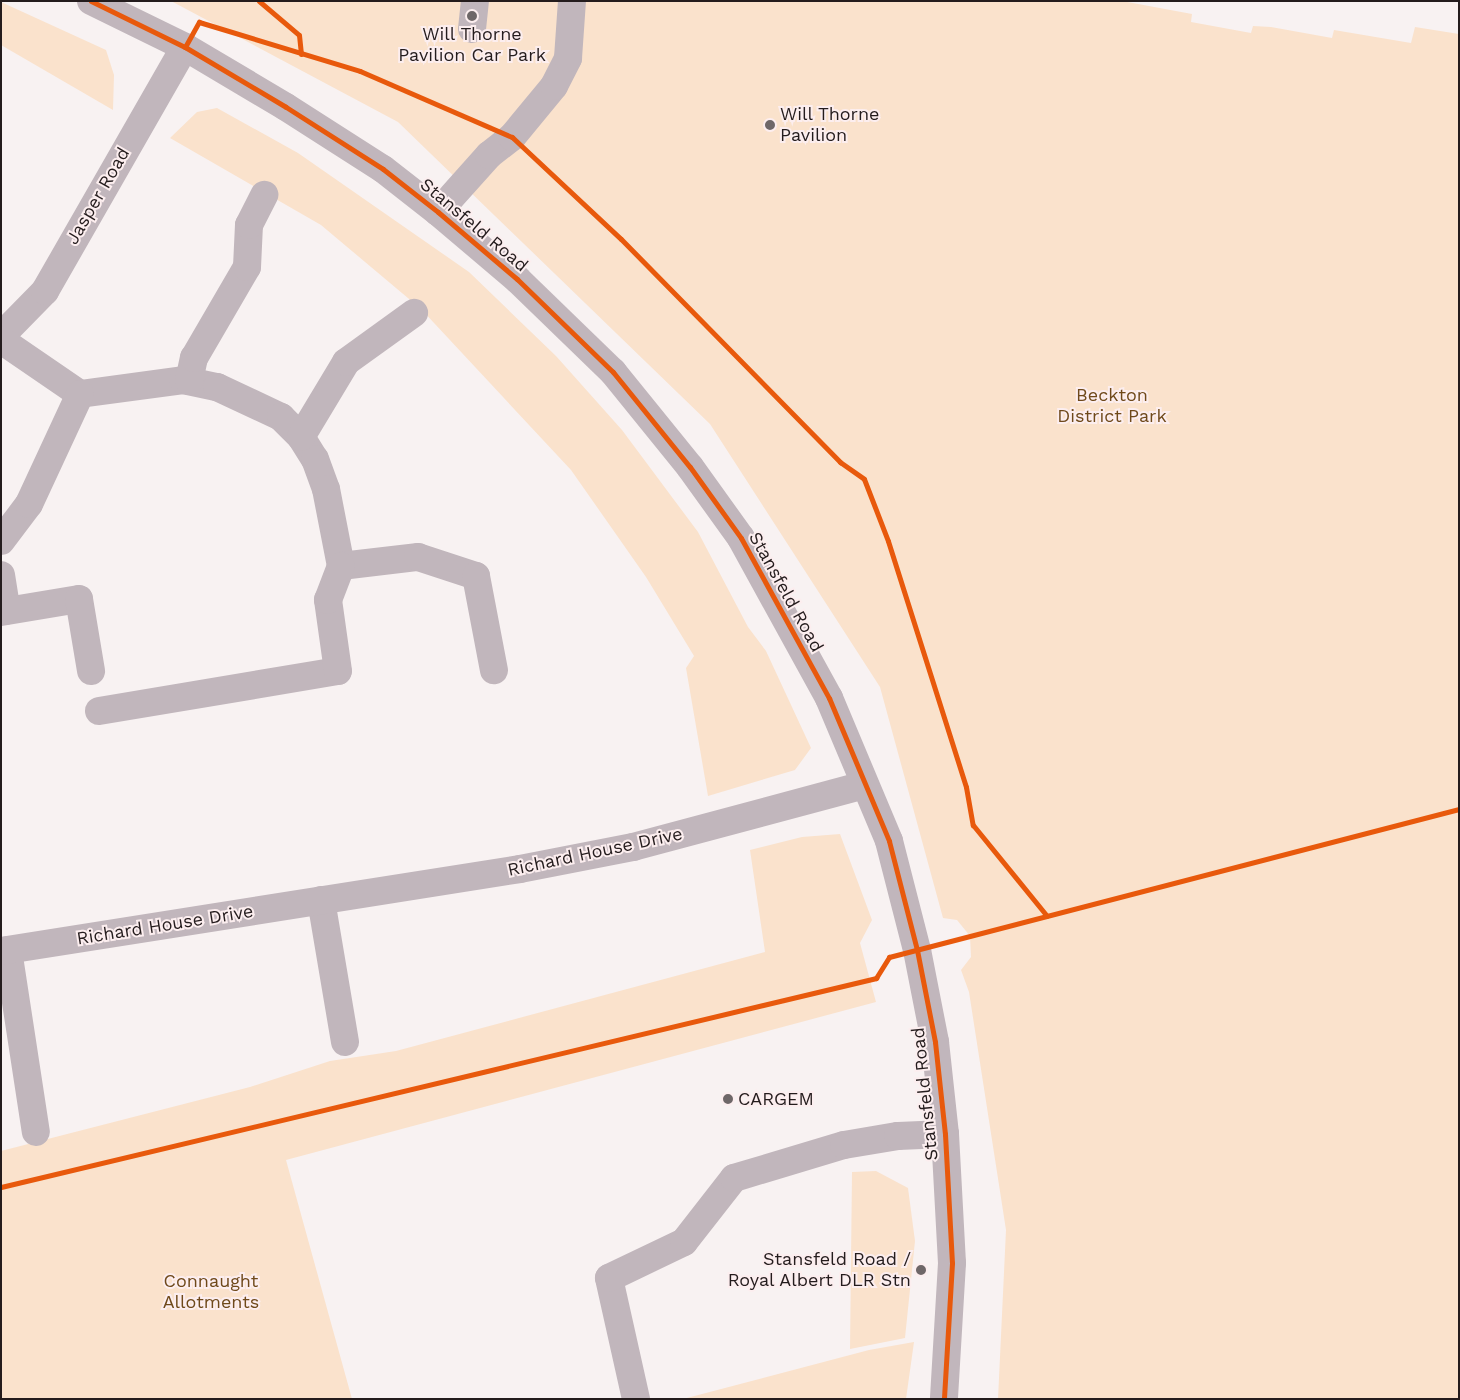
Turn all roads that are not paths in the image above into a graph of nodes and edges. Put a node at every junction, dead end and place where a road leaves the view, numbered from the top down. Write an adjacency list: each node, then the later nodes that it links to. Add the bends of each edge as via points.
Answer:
1 (91, 1): 5 (street, Stansfeld Road)
2 (474, 1): 4 (street)
3 (572, 1): 7 (street, via 568,58 554,86 512,136 489,155)
4 (472, 29)
5 (185, 48): 7 (street, Stansfeld Road, via 383,169); 9 (street, Jasper Road, via 45,291)
6 (264, 195): 11 (street, via 249,225 247,267 194,358)
7 (438, 212): 21 (street, Stansfeld Road, via 517,279 613,372 690,467 741,538 794,631 828,698)
8 (414, 313): 13 (street, via 346,362)
9 (1, 336)
10 (1, 340): 12 (street)
11 (189, 381): 12 (street); 13 (street, via 218,387 281,417)
12 (80, 394): 14 (street, via 30,504)
13 (302, 437): 15 (street, via 315,459 326,489)
14 (1, 541)
15 (341, 566): 18 (street, via 418,557 476,576); 20 (street, via 328,600 338,671)
16 (1, 575): 17 (street)
17 (4, 612): 19 (street, via 79,599)
18 (494, 670)
19 (91, 671)
20 (99, 711)
21 (865, 785): 22 (street, Richard House Drive, via 632,847 520,869); 26 (street, Stansfeld Road, via 889,842 917,950 935,1042)
22 (321, 900): 23 (street, Richard House Drive); 24 (street)
23 (5, 951): 25 (street, Richard House Drive)
24 (345, 1042)
25 (36, 1132)
26 (945, 1134): 27 (street, via 898,1136 844,1145 734,1178 684,1242 609,1278); 28 (street, Stansfeld Road, via 952,1263)
27 (636, 1399)
28 (944, 1399)

